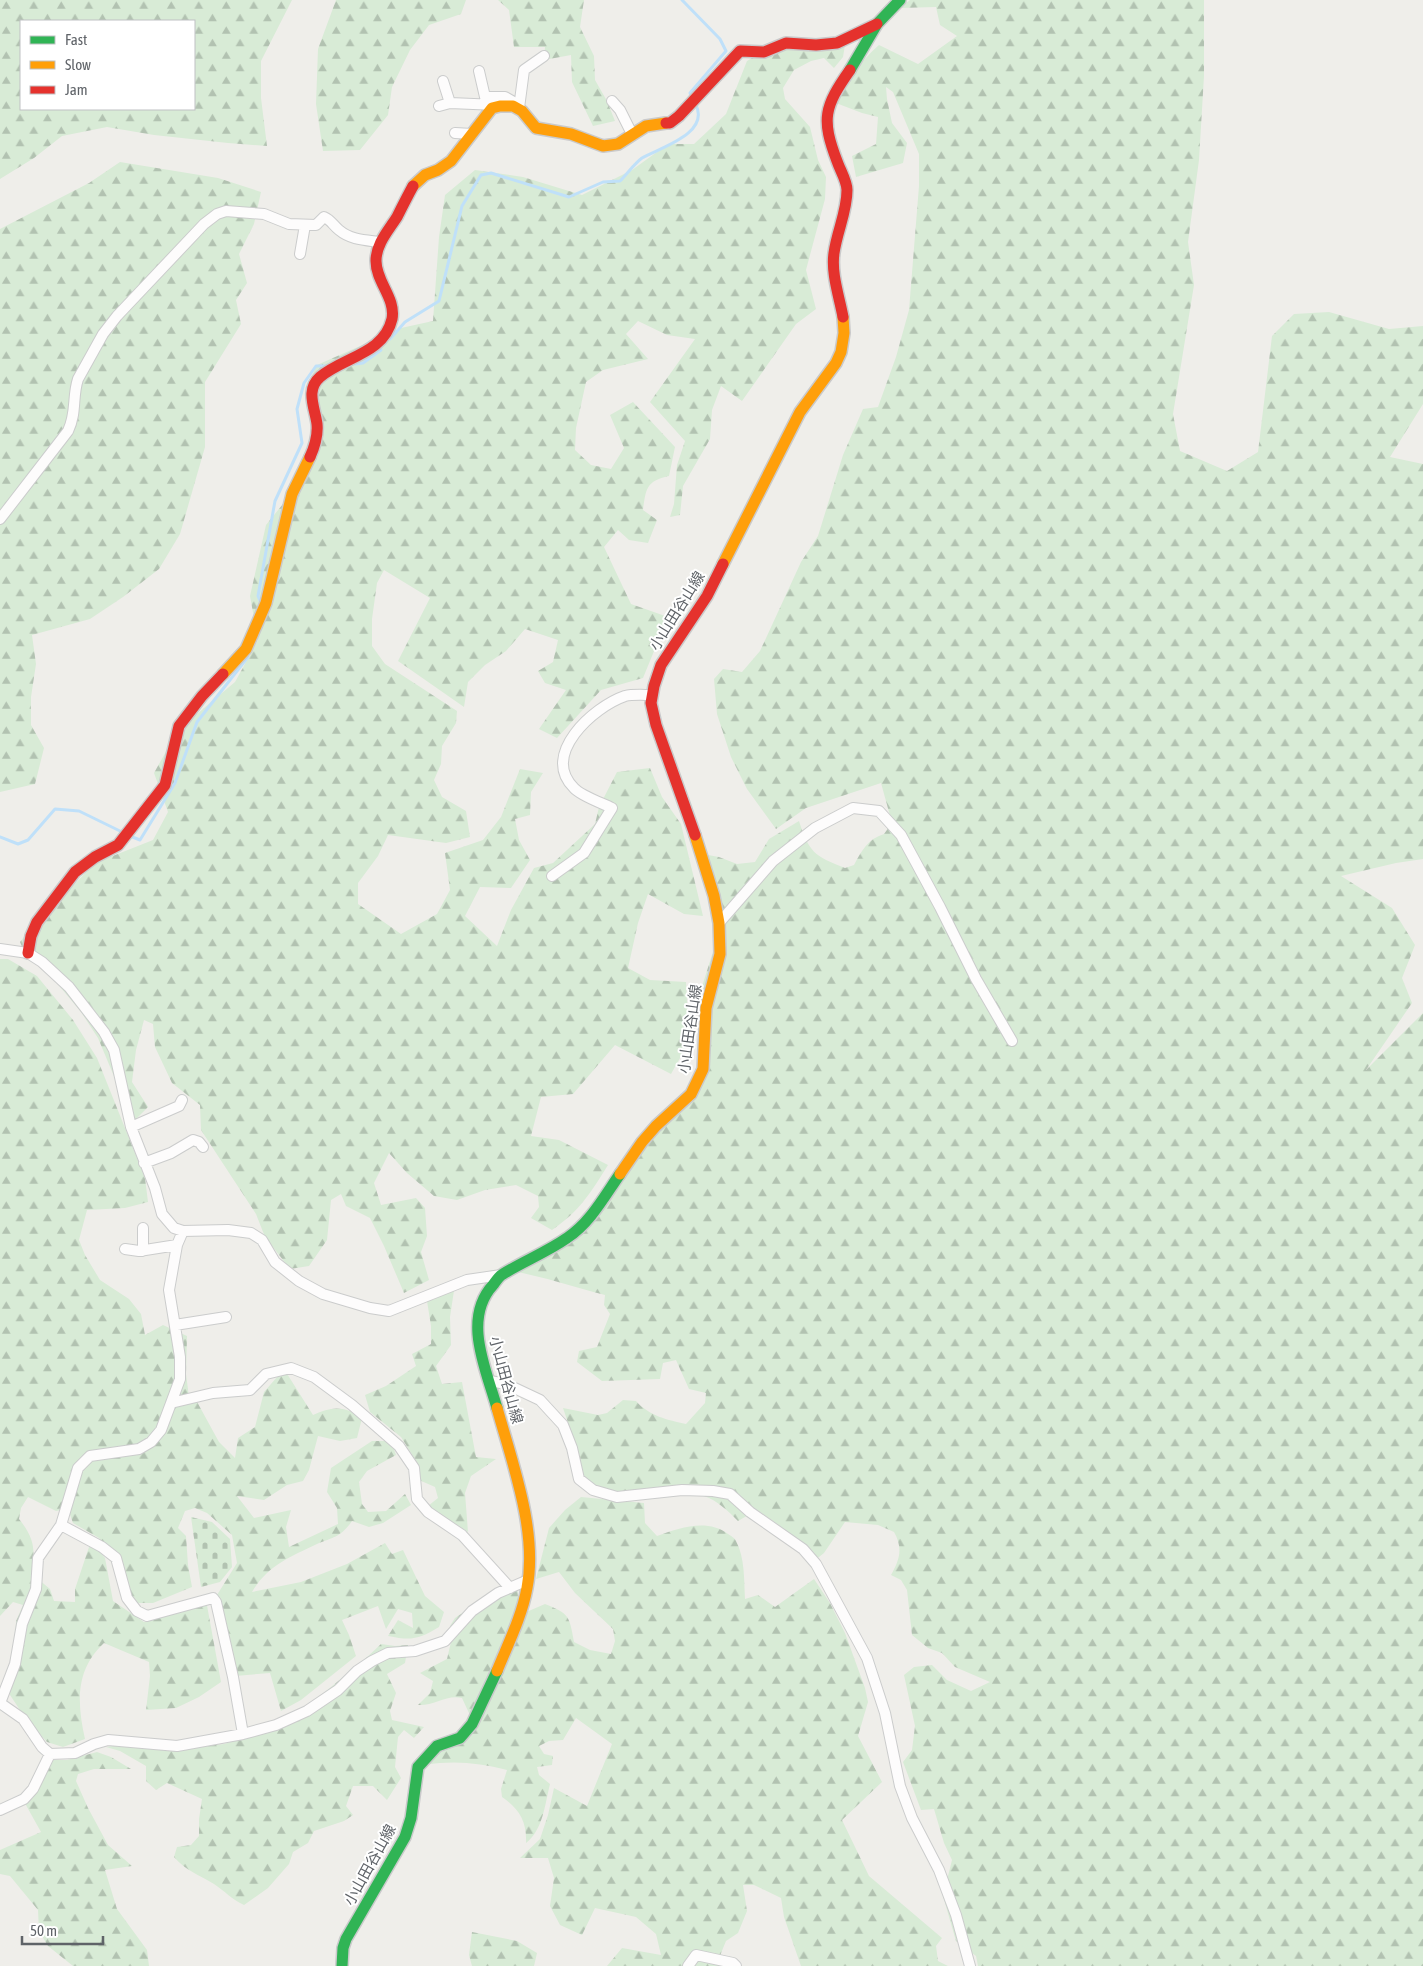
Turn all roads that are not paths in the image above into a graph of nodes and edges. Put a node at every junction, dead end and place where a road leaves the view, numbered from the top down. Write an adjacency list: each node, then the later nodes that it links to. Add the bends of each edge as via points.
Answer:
1 (900, 0): 2 (main road, 小山田谷山線)
2 (877, 24): 13 (main road, via 838,43 786,43 764,52 740,51 670,122 646,126); 18 (main road, 小山田谷山線, via 835,91 827,112 829,140 847,187 846,207 833,265 844,323 841,352 800,412 707,596 661,665)
3 (544, 56): 10 (street, via 524,70)
4 (479, 71): 10 (street, via 484,97 505,97)
5 (443, 81): 7 (street)
6 (612, 101): 13 (street)
7 (450, 103): 8 (street); 9 (street)
8 (500, 105): 10 (main road); 12 (main road, via 492,108)
9 (439, 106)
10 (516, 106): 13 (main road, via 536,128 571,134 603,146 618,144)
11 (455, 133): 12 (street)
12 (472, 134): 15 (main road, via 451,161 425,175 413,186)
13 (632, 134)
14 (305, 225): 15 (street, via 316,225 324,217 351,238); 16 (street); 17 (street, via 288,224 264,214 226,211 204,224 103,334 75,386 73,419 68,431)
15 (380, 242): 22 (main road, via 376,261 392,303 392,319 378,344 320,377 313,386 312,404 317,425 313,450 292,494 266,603 246,649 179,726 165,785 118,845 75,872 37,922)
16 (300, 254)
17 (0, 519)
18 (652, 695): 19 (street, via 626,696 603,707 573,733 563,758 564,773 574,789 612,808 584,853); 20 (main road, 小山田谷山線, via 656,725 703,857)
19 (552, 876)
20 (719, 923): 23 (street, via 773,861 815,828 853,808 879,811 901,835); 33 (main road, 小山田谷山線, via 720,954 706,1008 706,1049 696,1086 642,1142 586,1220 567,1238)
21 (0, 949): 22 (street)
22 (28, 953): 25 (street, via 69,987 104,1032 114,1050)
23 (1012, 1041)
24 (182, 1100): 25 (street, via 178,1106)
25 (131, 1127): 27 (street)
26 (203, 1147): 27 (street, via 194,1140)
27 (144, 1163): 29 (street, via 162,1214 174,1228)
28 (143, 1228): 32 (street)
29 (183, 1231): 30 (street); 33 (street, via 251,1233 262,1240 275,1262 299,1281 323,1294 389,1311 467,1280)
30 (177, 1246): 32 (street); 35 (street, via 169,1290)
31 (124, 1249): 32 (street)
32 (143, 1250)
33 (501, 1275): 36 (main road, 小山田谷山線, via 481,1302 478,1316 478,1339)
34 (226, 1317): 35 (street)
35 (175, 1324): 37 (street, via 180,1378)
36 (490, 1381): 39 (main road, 小山田谷山線, via 528,1526); 48 (street, via 506,1384 540,1400 563,1425 579,1479 593,1490 617,1497 682,1490 730,1494 803,1549 816,1564 867,1658 885,1713 900,1786 912,1818 939,1870)
37 (171, 1403): 38 (street, via 161,1430 151,1442 139,1449 90,1456 78,1468); 40 (street, via 213,1393 250,1390 266,1374 292,1368 314,1377 399,1446 414,1468 417,1499 428,1512 462,1535)
38 (61, 1525): 41 (street, via 38,1558 36,1589 22,1624 15,1664); 42 (street, via 102,1546 116,1558 127,1598 142,1614 147,1616 213,1598)
39 (528, 1580): 40 (street); 45 (main road, 小山田谷山線, via 519,1615 495,1677 472,1724 460,1738 437,1746 428,1753 418,1767 405,1837 346,1939 342,1948)
40 (510, 1588): 42 (street, via 472,1611 445,1641 415,1651 388,1653 357,1670 338,1690 307,1711 276,1725)
41 (0, 1703): 43 (street, via 23,1719)
42 (244, 1734): 43 (street, via 177,1746 108,1740 75,1753)
43 (50, 1754): 44 (street, via 33,1789 24,1799)
44 (0, 1810)
45 (342, 1966)
46 (688, 1966): 47 (street, via 696,1955)
47 (736, 1966)
48 (970, 1966)

